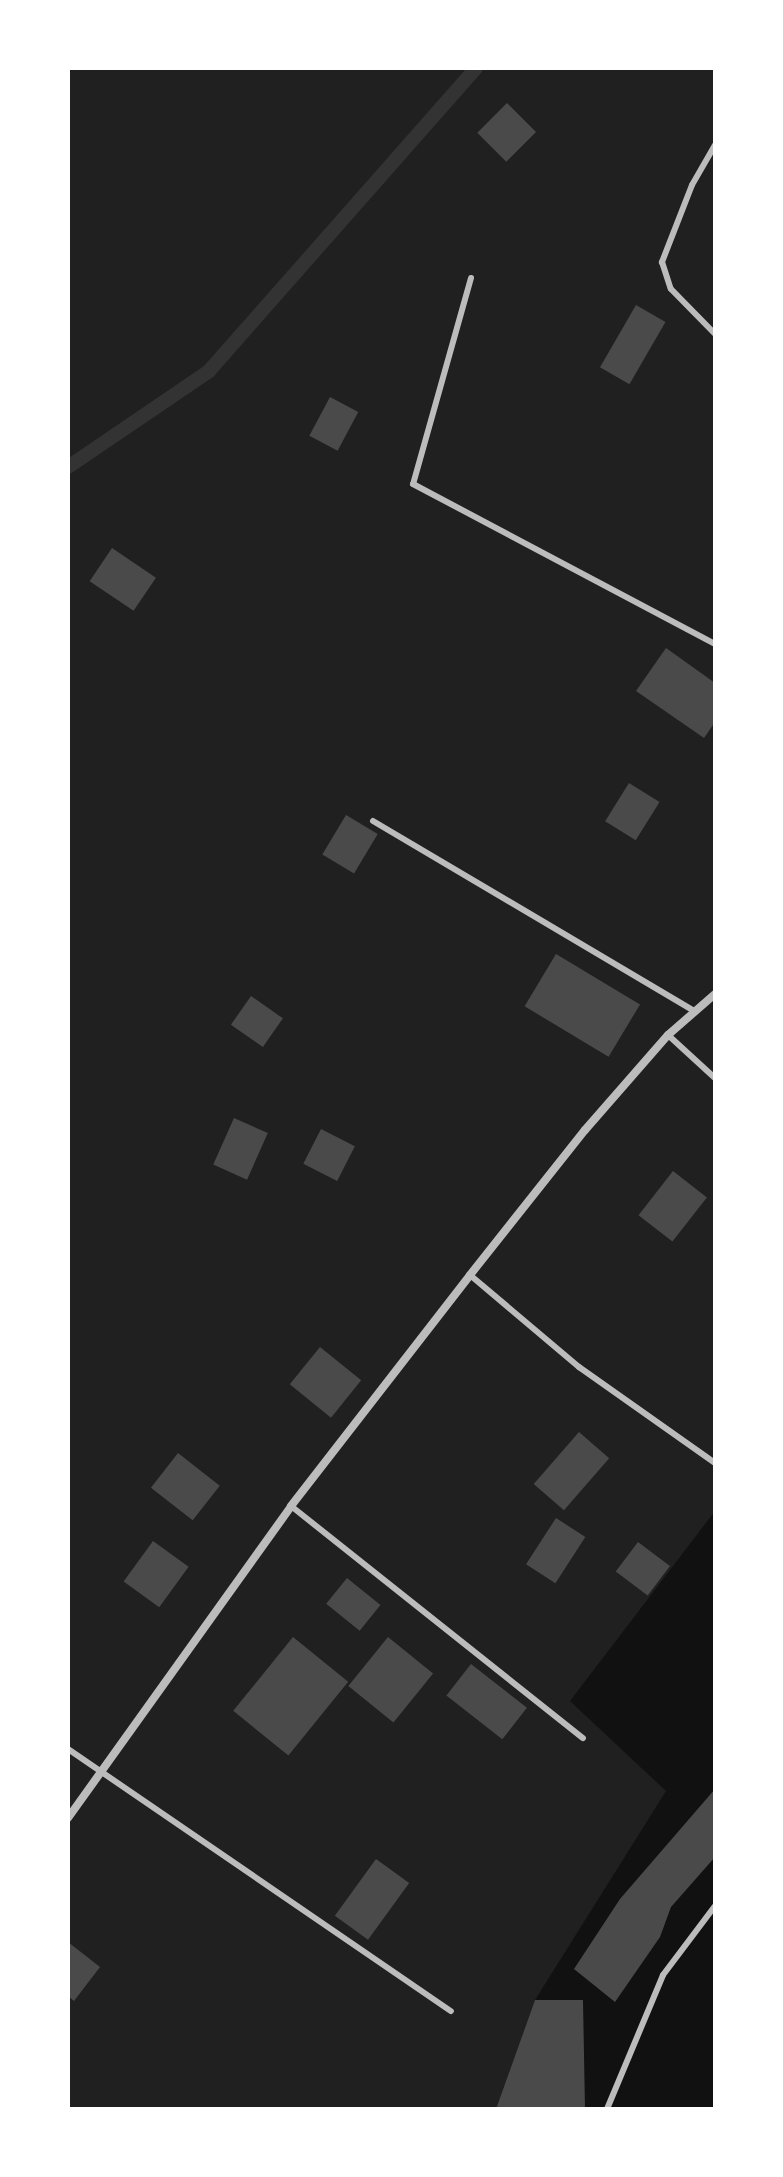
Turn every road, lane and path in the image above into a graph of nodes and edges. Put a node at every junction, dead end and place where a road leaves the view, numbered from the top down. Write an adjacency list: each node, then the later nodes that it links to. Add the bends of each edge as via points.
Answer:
1 (715, 145): 3 (lane, via 692,185 662,262 671,289)
2 (471, 278): 4 (lane, via 413,484)
3 (715, 334)
4 (714, 641)
5 (373, 821): 7 (lane)
6 (715, 994): 7 (street)
7 (692, 1010): 8 (street)
8 (668, 1035): 9 (lane); 10 (street)
9 (715, 1078)
10 (470, 1275): 11 (lane, via 579,1367); 12 (street)
11 (715, 1463)
12 (291, 1506): 13 (lane); 15 (street)
13 (583, 1738)
14 (68, 1749): 15 (lane)
15 (103, 1775): 16 (street); 18 (lane)
16 (68, 1818)
17 (715, 1906): 19 (lane, via 663,1975)
18 (451, 2011)
19 (607, 2109)

